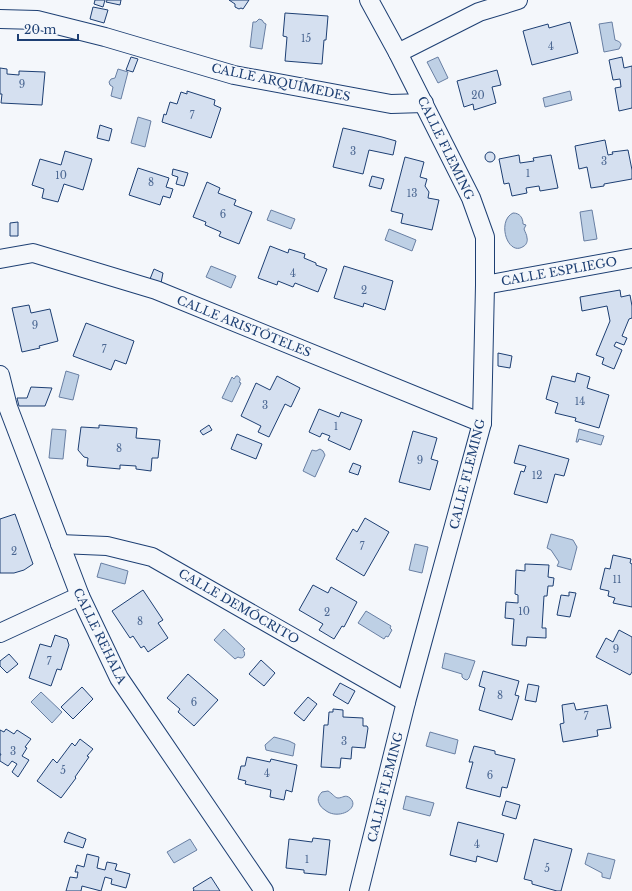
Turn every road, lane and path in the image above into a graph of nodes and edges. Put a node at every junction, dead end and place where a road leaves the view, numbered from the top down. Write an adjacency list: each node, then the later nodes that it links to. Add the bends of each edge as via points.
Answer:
1 (369, 0): 4 (street, CALLE FLEMING)
2 (518, 0): 4 (street, via 479,12)
3 (0, 19): 5 (street, CALLE ARQUÍMEDES, via 37,20 234,75 391,104)
4 (398, 53): 5 (street, CALLE FLEMING)
5 (424, 103): 8 (street, CALLE FLEMING, via 471,198 485,237)
6 (632, 258): 8 (street, CALLE ESPLIEGO)
7 (0, 259): 11 (street, CALLE ARISTÓTELES, via 33,253 156,290)
8 (485, 284): 11 (street, CALLE FLEMING)
9 (0, 375): 10 (street, CALLE REHALA)
10 (4, 408): 12 (street, CALLE REHALA)
11 (482, 423): 15 (street, CALLE FLEMING)
12 (60, 544): 13 (street, CALLE REHALA); 15 (street, CALLE DEMÓCRITO, via 107,546 152,557)
13 (80, 596): 14 (street); 16 (street, CALLE REHALA, via 119,678)
14 (0, 632)
15 (406, 702): 17 (street, CALLE FLEMING)
16 (264, 891)
17 (359, 891)

